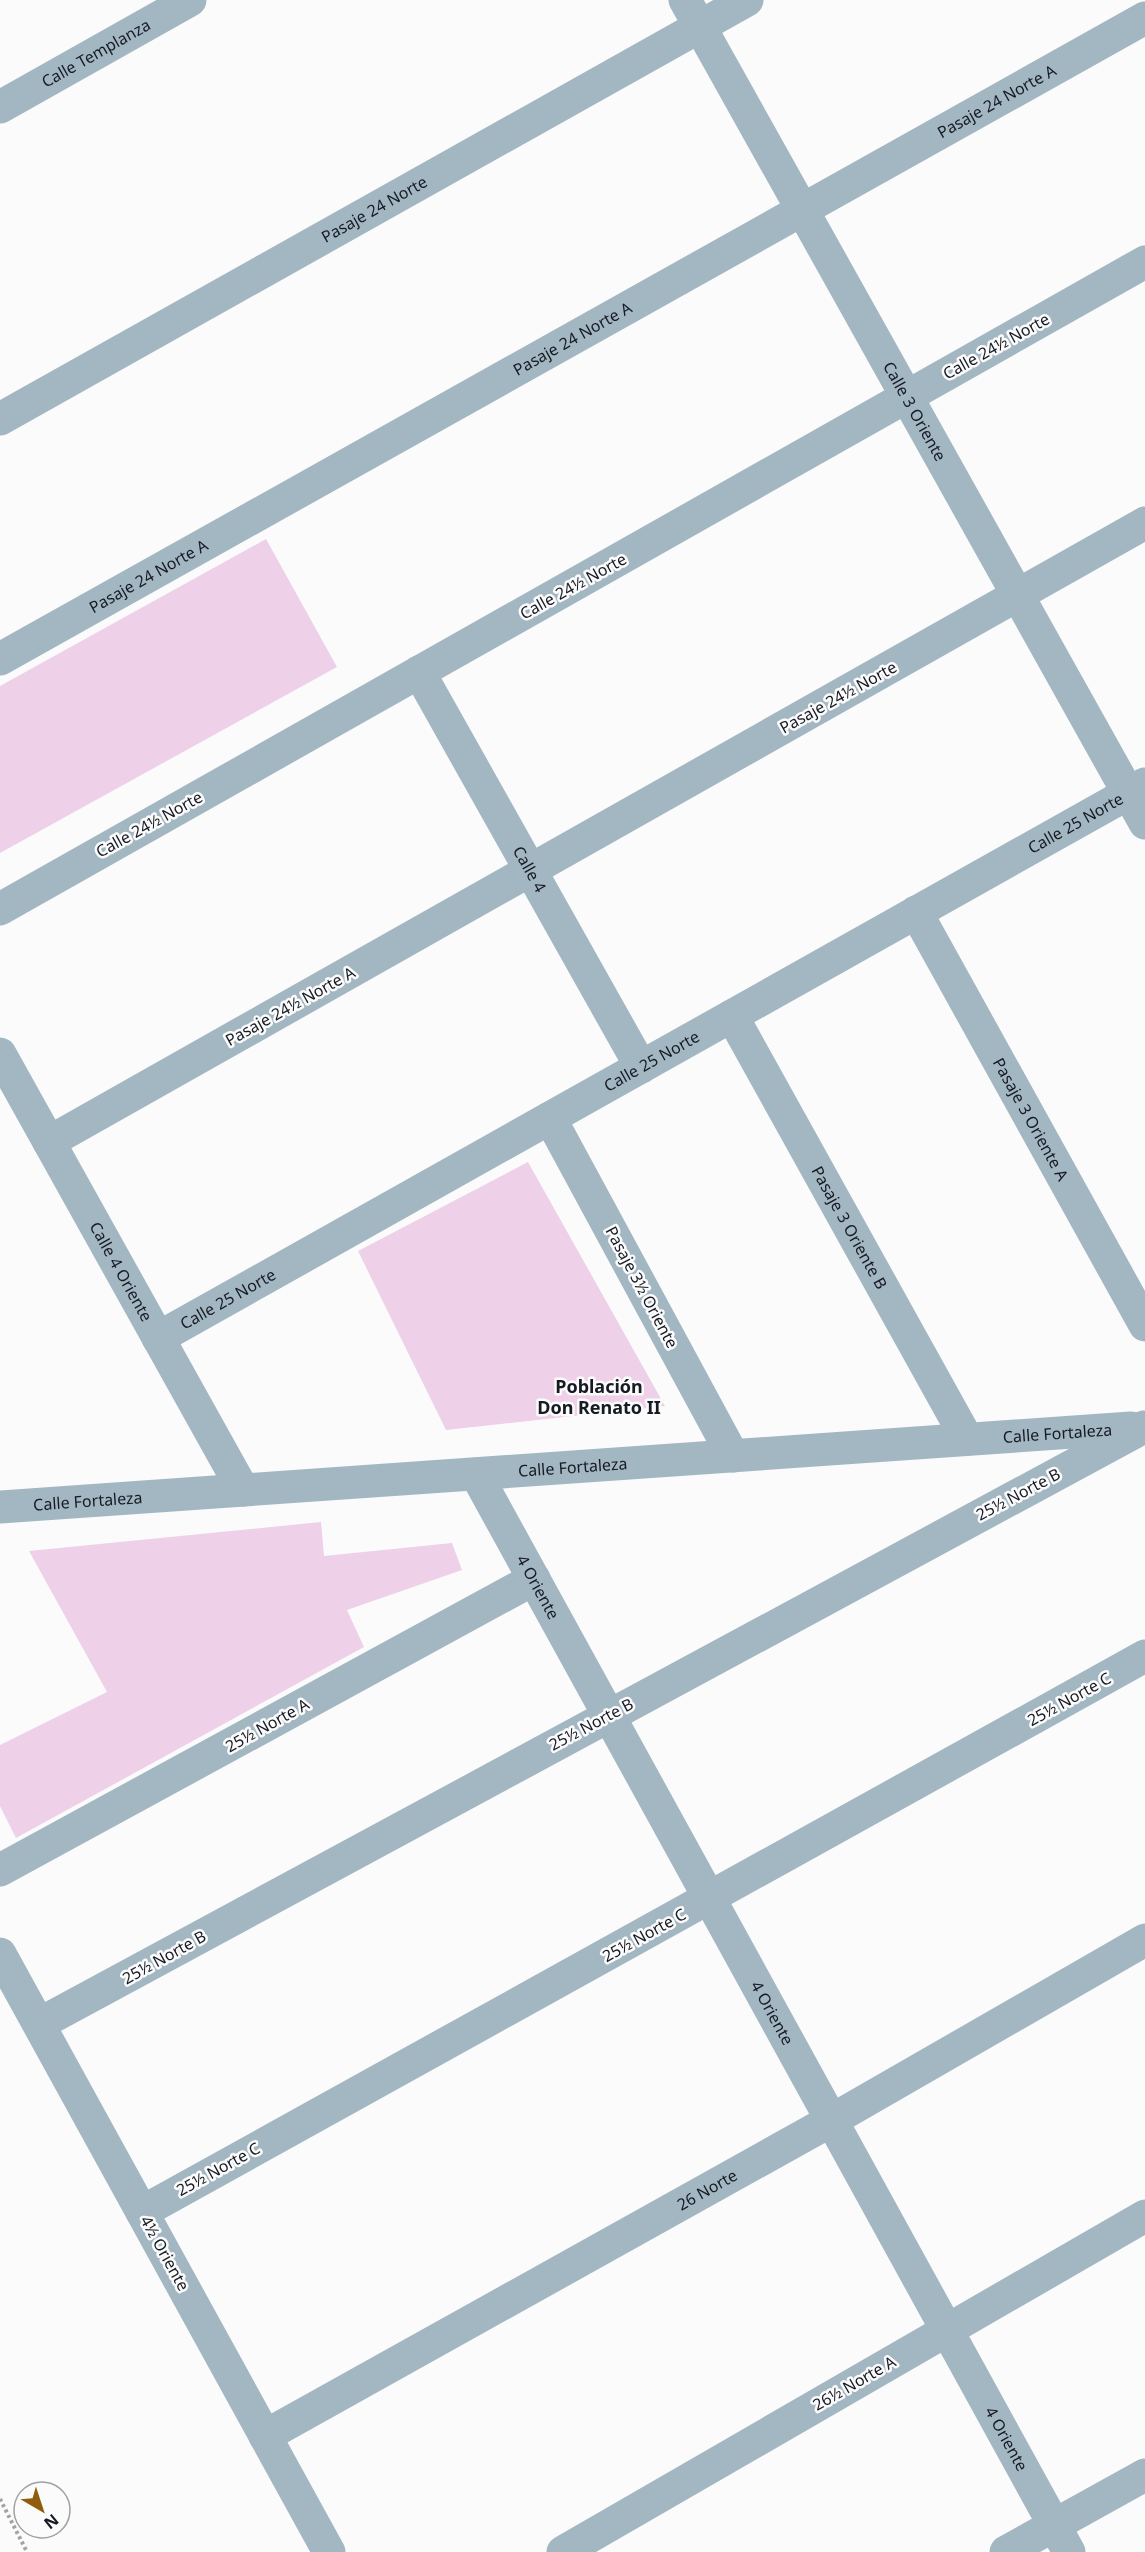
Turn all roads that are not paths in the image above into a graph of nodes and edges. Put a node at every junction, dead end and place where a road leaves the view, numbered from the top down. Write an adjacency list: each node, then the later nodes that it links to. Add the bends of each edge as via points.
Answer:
1 (747, 0): 3 (street, Pasaje 24 Norte)
2 (188, 1): 5 (street, Calle Templanza)
3 (692, 13): 6 (street, Calle 3 Oriente); 9 (street, Pasaje 24 Norte)
4 (1145, 18): 6 (street, Pasaje 24 Norte A)
5 (1, 105)
6 (802, 210): 8 (street, Calle 3 Oriente); 12 (street, Pasaje 24 Norte A)
7 (1145, 262): 8 (street, Calle 24½ Norte)
8 (906, 397): 11 (street, Calle 3 Oriente); 13 (street, Calle 24½ Norte)
9 (0, 419)
10 (1145, 523): 11 (street, Pasaje 24½ Norte)
11 (1018, 595): 14 (street, Calle 3 Oriente); 16 (street, Pasaje 24½ Norte)
12 (0, 659)
13 (419, 672): 16 (street, Calle 4); 17 (street, Calle 24½ Norte)
14 (1137, 788): 15 (street, Calle 3 Oriente); 18 (street, Calle 25 Norte)
15 (1145, 823)
16 (530, 870): 21 (street, Calle 4); 23 (street, Pasaje 24½ Norte A)
17 (0, 909)
18 (916, 912): 19 (street, Calle 25 Norte); 24 (street, Pasaje 3 Oriente A)
19 (732, 1016): 21 (street, Calle 25 Norte); 27 (street, Pasaje 3 Oriente B)
20 (3, 1066): 23 (street, Calle 4 Oriente)
21 (641, 1067): 22 (street, Calle 25 Norte)
22 (550, 1118): 25 (street, Calle 25 Norte); 28 (street, Pasaje 3½ Oriente)
23 (49, 1142): 25 (street, Calle 4 Oriente)
24 (1145, 1325)
25 (158, 1338): 30 (street, Calle 4 Oriente)
26 (1144, 1427): 27 (street, Calle Fortaleza); 34 (street, 25½ Norte B)
27 (967, 1439): 28 (street, Calle Fortaleza)
28 (733, 1456): 29 (street, Calle Fortaleza)
29 (476, 1474): 30 (street, Calle Fortaleza); 32 (street, 4 Oriente)
30 (243, 1490): 31 (street, Calle Fortaleza)
31 (0, 1507)
32 (534, 1579): 34 (street, 4 Oriente); 35 (street, 25½ Norte A)
33 (1145, 1656): 36 (street, 25½ Norte C)
34 (609, 1714): 36 (street, 4 Oriente); 39 (street, 25½ Norte B)
35 (0, 1870)
36 (710, 1899): 40 (street, 4 Oriente); 41 (street, 25½ Norte C)
37 (1145, 1940): 40 (street, 26 Norte)
38 (0, 1954): 39 (street, 4½ Oriente)
39 (39, 2024): 41 (street, 4½ Oriente)
40 (832, 2120): 43 (street, 4 Oriente); 44 (street, 26 Norte)
41 (142, 2212): 44 (street, 4½ Oriente)
42 (1145, 2216): 43 (street, 26½ Norte A)
43 (947, 2329): 46 (street, 4 Oriente); 48 (street, 26½ Norte A)
44 (265, 2436): 47 (street, 4½ Oriente)
45 (1145, 2475): 46 (street)
46 (1061, 2538): 49 (street)
47 (329, 2552)
48 (563, 2552)
49 (1006, 2552)

